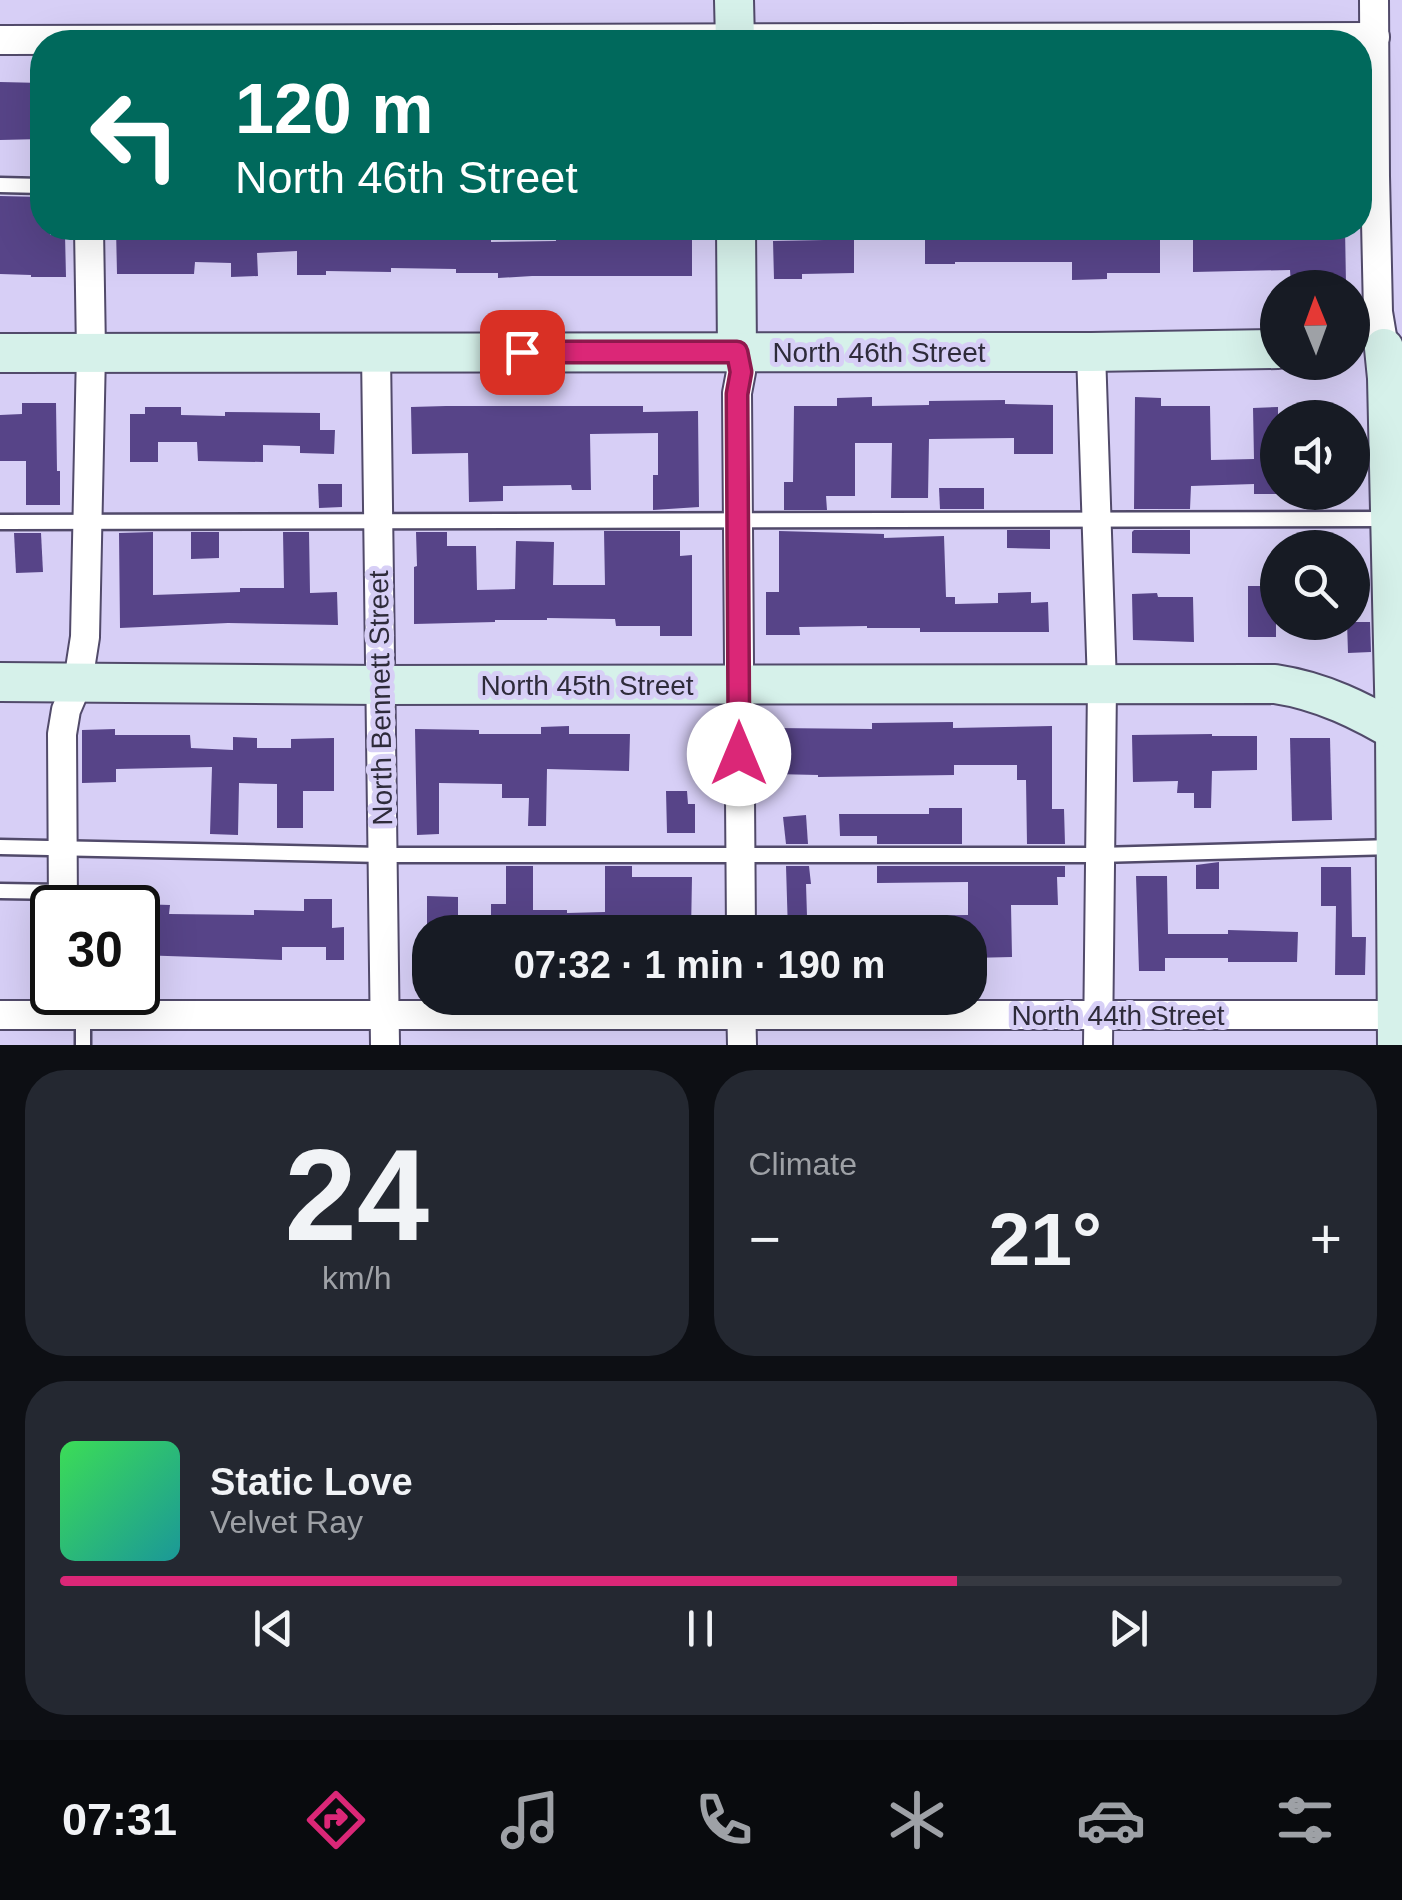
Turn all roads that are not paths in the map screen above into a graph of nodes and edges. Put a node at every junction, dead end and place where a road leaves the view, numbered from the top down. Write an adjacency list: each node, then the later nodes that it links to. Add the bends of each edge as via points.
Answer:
1 (734, 0): 3 (street)
2 (1374, 0): 4 (street)
3 (735, 30)
4 (1374, 37): 7 (street)
5 (0, 40): 6 (street)
6 (30, 40)
7 (1372, 77)
8 (0, 185): 9 (lane)
9 (30, 186)
10 (1372, 238): 13 (street)
11 (88, 240): 15 (street)
12 (736, 240): 17 (street)
13 (1380, 348): 20 (street, via 1387,378)
14 (1260, 350): 18 (street, North 46th Street)
15 (90, 352): 16 (street, North 46th Street); 19 (street, North 46th Street); 25 (street)
16 (376, 352): 17 (street, North 46th Street); 22 (street, North Bennett Street)
17 (737, 352): 18 (street, North 46th Street); 23 (street)
18 (1091, 352): 21 (street)
19 (0, 353)
20 (1388, 519): 21 (lane); 31 (street)
21 (1096, 520): 23 (lane); 29 (street)
22 (378, 521): 23 (lane); 25 (lane); 28 (street, North Bennett Street)
23 (738, 521): 30 (street)
24 (0, 522): 25 (lane)
25 (87, 522): 27 (street)
26 (0, 682): 27 (street, North 45th Street)
27 (78, 682): 28 (street, North 45th Street); 33 (street, via 62,734)
28 (380, 685): 30 (street, North 45th Street); 35 (street, North Bennett Street)
29 (1102, 685): 30 (street, North 45th Street); 31 (street, North 45th Street, via 1295,687); 36 (street)
30 (739, 686): 37 (street)
31 (1398, 733): 34 (street)
32 (0, 847): 33 (lane)
33 (62, 847): 35 (lane); 38 (street)
34 (1394, 847): 36 (lane); 51 (street)
35 (382, 855): 37 (lane); 46 (street, North Bennett Street)
36 (1100, 855): 37 (lane); 50 (street)
37 (740, 856): 41 (street)
38 (63, 885)
39 (0, 891): 40 (lane)
40 (30, 895)
41 (740, 915)
42 (160, 1010): 46 (street, North 44th Street)
43 (30, 1012): 47 (street, North 44th Street)
44 (987, 1012): 50 (street, North 44th Street)
45 (412, 1013): 46 (street, North 44th Street)
46 (384, 1014): 53 (street, North Bennett Street)
47 (0, 1015)
48 (73, 1015): 52 (lane)
49 (741, 1015): 54 (street)
50 (1097, 1015): 51 (street, North 44th Street); 55 (street)
51 (1397, 1030)
52 (84, 1045)
53 (385, 1045)
54 (742, 1045)
55 (1098, 1045)

